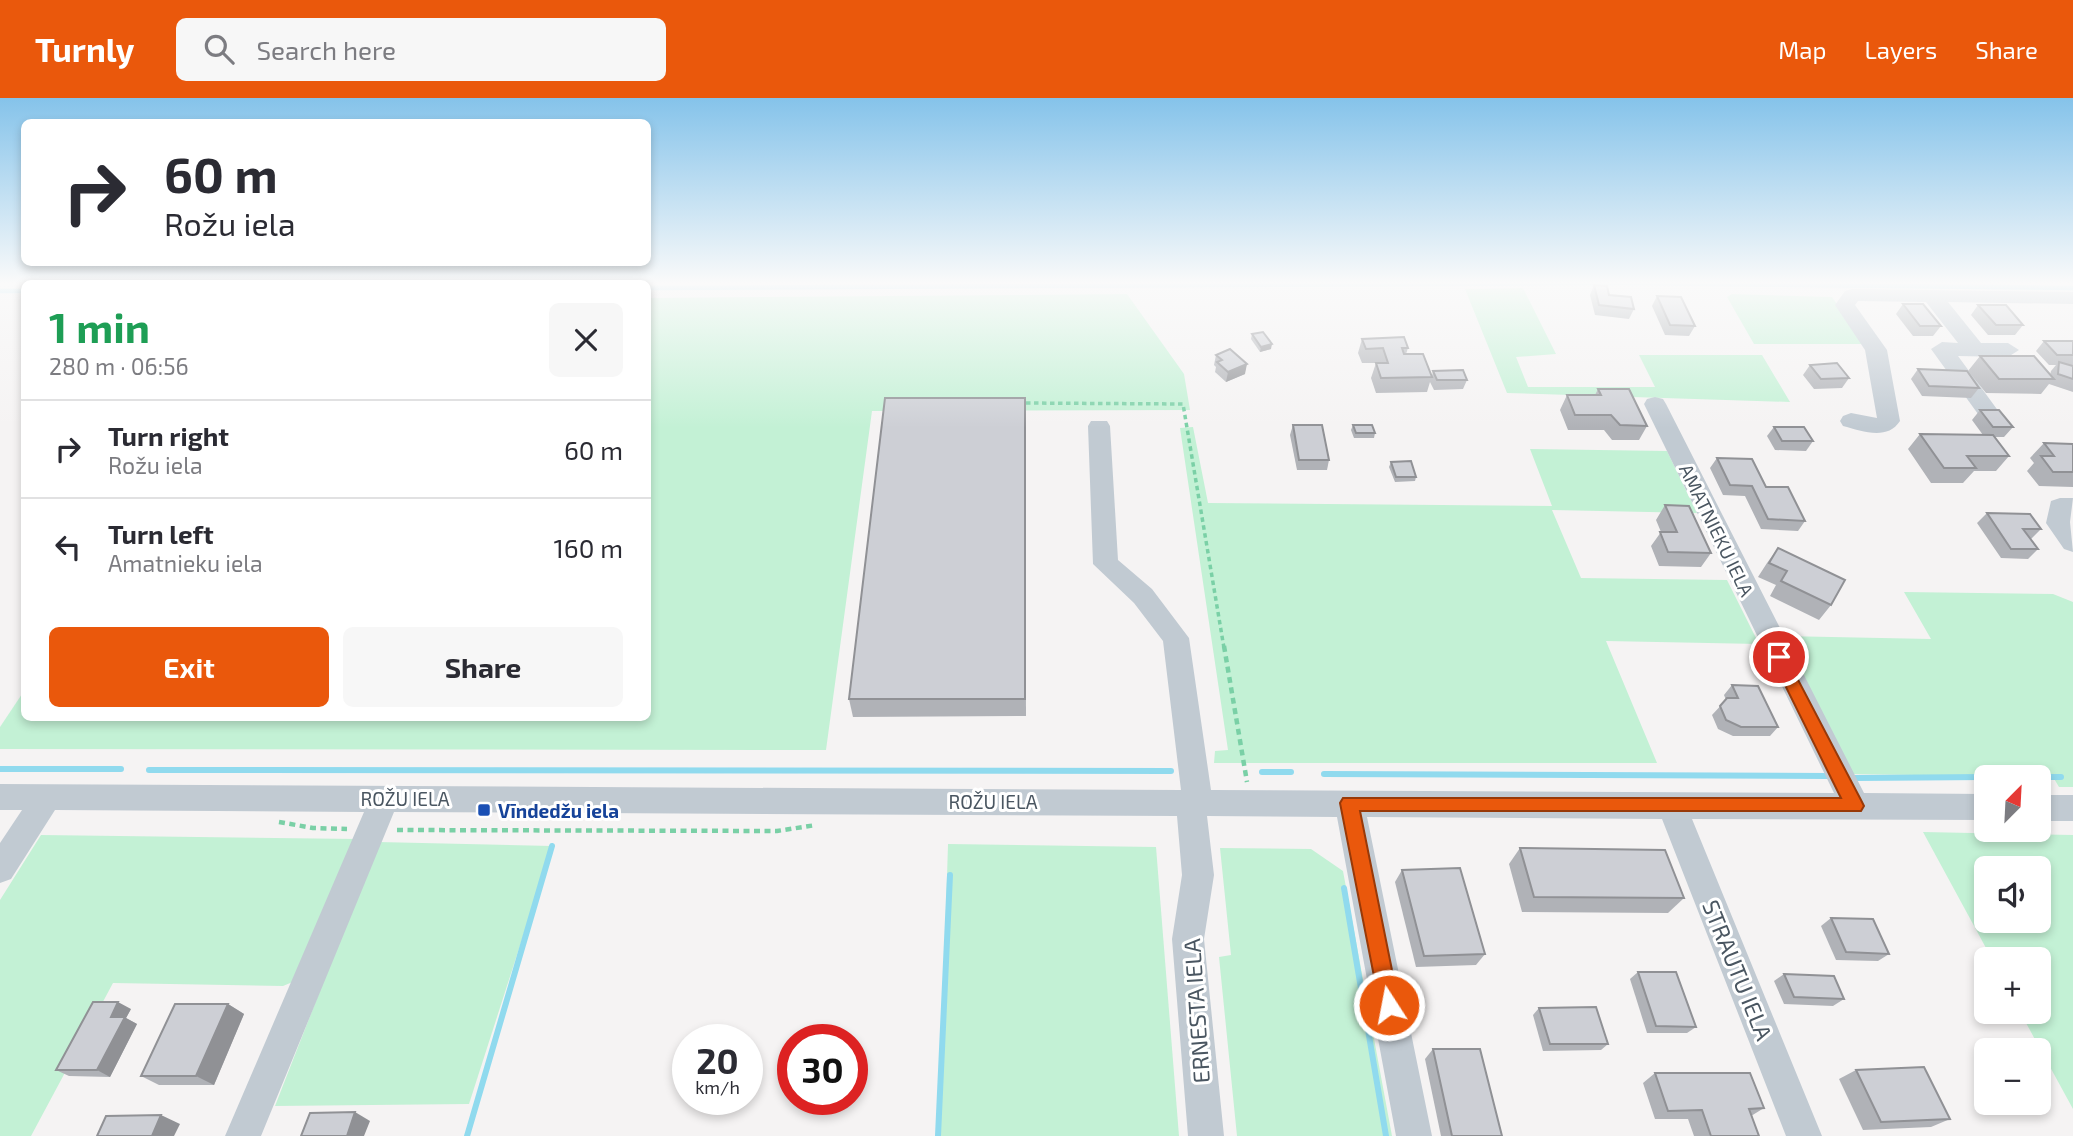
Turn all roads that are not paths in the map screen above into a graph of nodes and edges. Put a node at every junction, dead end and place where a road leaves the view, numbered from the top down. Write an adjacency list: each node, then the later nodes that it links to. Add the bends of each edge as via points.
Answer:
1 (1863, 331): 6 (street, via 1876,350 1889,421 1877,427)
2 (1961, 331): 3 (street)
3 (1974, 348): 4 (street); 8 (street, via 1942,349)
4 (2008, 350)
5 (1656, 404): 17 (street, AMATNIEKU IELA)
6 (1851, 421)
7 (1099, 426): 14 (street, ERNESTA IELA, via 1106,564 1143,596 1176,638)
8 (1999, 427)
9 (2073, 507): 10 (street, via 2060,507 2057,523)
10 (2073, 543)
11 (0, 797): 12 (street, ROŽU IELA)
12 (47, 797): 13 (street, ROŽU IELA); 21 (street)
13 (385, 798): 14 (street, ROŽU IELA); 22 (street)
14 (1194, 803): 15 (street, ROŽU IELA); 23 (street, ERNESTA IELA, via 1198,875 1188,939)
15 (1349, 803): 16 (street, ROŽU IELA); 24 (street)
16 (1671, 804): 17 (street, ROŽU IELA); 25 (street, STRAUTU IELA)
17 (1854, 806): 18 (street, ROŽU IELA)
18 (1974, 807)
19 (2051, 808): 20 (street)
20 (2073, 808)
21 (0, 869)
22 (243, 1136)
23 (1206, 1136)
24 (1414, 1136)
25 (1804, 1136)

